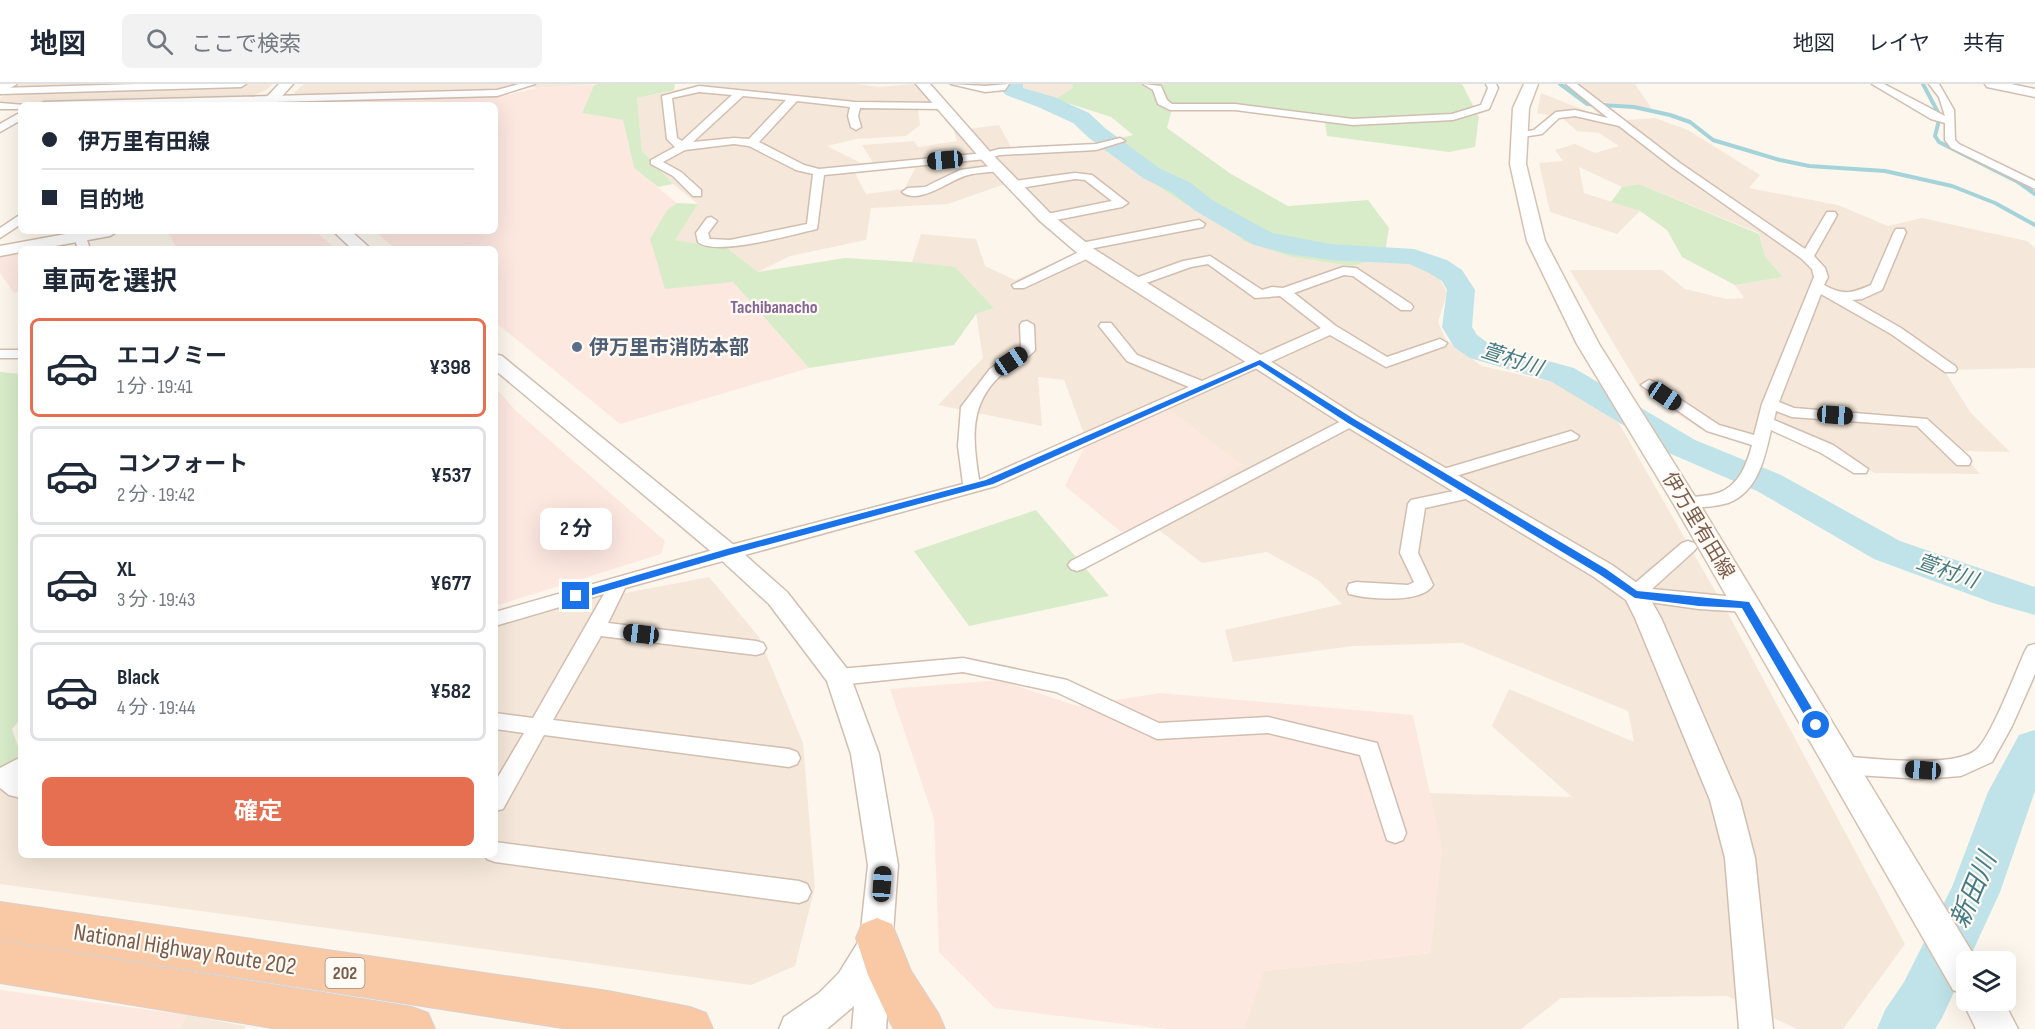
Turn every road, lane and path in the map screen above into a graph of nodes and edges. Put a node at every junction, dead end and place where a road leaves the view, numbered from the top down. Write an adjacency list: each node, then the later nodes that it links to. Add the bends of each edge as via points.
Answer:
1 (10, 84): 20 (street)
2 (241, 84): 16 (street)
3 (286, 84): 26 (street)
4 (402, 84): 23 (street)
5 (530, 84): 23 (street, via 497,93)
6 (923, 84): 30 (street)
7 (956, 84): 8 (street, via 985,89 1001,88)
8 (1004, 84)
9 (1149, 84): 10 (street, via 1157,88 1162,102 1170,107 1235,107 1353,122 1453,117 1473,112 1485,107)
10 (1491, 84)
11 (1531, 84): 36 (main road, 伊万里有田線, via 1521,108)
12 (1570, 84): 33 (street)
13 (1876, 84): 32 (street, via 1935,117)
14 (1934, 84): 32 (street, via 1947,99)
15 (1992, 84): 22 (street)
16 (175, 85): 19 (street)
17 (112, 86): 18 (street); 19 (street)
18 (49, 87): 20 (street)
19 (140, 87): 25 (street)
20 (0, 91)
21 (740, 93): 24 (street); 39 (street); 39 (street, via 699,89 667,96 672,139)
22 (2035, 93)
23 (391, 97): 26 (street)
24 (794, 99): 27 (street); 38 (street)
25 (121, 102)
26 (268, 102)
27 (855, 105): 30 (street); 34 (street)
28 (0, 106): 29 (street)
29 (18, 106)
30 (943, 106): 40 (street)
31 (18, 117): 35 (street)
32 (1951, 120): 43 (street, via 1950,140 1955,146)
33 (1624, 125): 36 (street, via 1565,114 1556,115 1538,132); 61 (street)
34 (856, 127)
35 (0, 129)
36 (1519, 136): 89 (main road, 伊万里有田線, via 1518,164 1536,241 1588,344)
37 (1120, 141): 40 (street, via 1096,147 999,152)
38 (752, 143): 39 (street, via 734,141); 41 (street, via 800,168)
39 (682, 147): 45 (street, via 655,162 677,174)
40 (992, 162): 41 (street); 42 (street); 44 (street, via 927,190)
41 (819, 172): 49 (street, via 813,226 730,244 704,242 702,233)
42 (1014, 185): 47 (street); 47 (street, via 1088,177 1122,203)
43 (2035, 185)
44 (908, 192)
45 (697, 193)
46 (1831, 215): 61 (street)
47 (1046, 218): 59 (street)
48 (18, 220): 52 (street)
49 (711, 220)
50 (1198, 224): 59 (street)
51 (1900, 232): 66 (street, via 1876,287 1857,296)
52 (0, 234)
53 (103, 234): 55 (street)
54 (344, 234): 57 (street)
55 (82, 243): 56 (street)
56 (51, 246)
57 (358, 246)
58 (18, 249): 60 (street)
59 (1085, 250): 62 (street); 63 (street)
60 (0, 251)
61 (1807, 256): 64 (street, via 1818,267)
62 (1135, 283): 65 (street, via 1210,260 1260,295); 75 (street)
63 (1019, 285)
64 (1818, 287): 66 (street); 79 (street)
65 (1284, 292): 67 (street, via 1343,271 1356,272); 70 (street)
66 (1836, 297): 76 (street, via 1896,331)
67 (1406, 307)
68 (1027, 325): 87 (street, via 1028,350 995,372 969,407 966,446)
69 (1106, 326): 78 (street, via 1132,358)
70 (1331, 329): 71 (street, via 1386,363); 75 (street)
71 (1440, 343)
72 (0, 354): 73 (street)
73 (18, 354)
74 (498, 362): 91 (street)
75 (1260, 362): 78 (street); 80 (street)
76 (1950, 369)
77 (1649, 385): 83 (street, via 1713,428)
78 (1203, 387): 87 (street)
79 (1770, 404): 81 (street); 84 (street, via 1792,412 1922,422)
80 (1351, 421): 86 (street); 92 (street)
81 (1766, 422): 83 (street); 85 (street, via 1827,449)
82 (1571, 436): 86 (street)
83 (1760, 442): 89 (street, via 1750,474 1724,498)
84 (1963, 461)
85 (1860, 469)
86 (1443, 475): 88 (street)
87 (972, 487): 91 (street)
88 (1473, 492): 94 (street, via 1417,504 1409,553 1424,585 1410,592); 95 (street)
89 (1686, 503): 96 (main road, 伊万里有田線)
90 (1688, 547): 95 (street)
91 (727, 552): 93 (street); 101 (street, via 778,598)
92 (1077, 565)
93 (616, 585): 97 (street); 98 (street)
94 (1356, 589)
95 (1635, 594): 96 (street); 119 (street, via 1725,800 1740,858)
96 (1746, 605): 105 (main road, 伊万里有田線)
97 (498, 619)
98 (595, 628): 99 (street); 103 (street)
99 (756, 648)
100 (2035, 651): 105 (street, via 2002,726 1984,756 1961,767 1923,770)
101 (839, 677): 107 (street, via 963,665 1060,685 1157,731 1268,725 1370,749); 111 (street, via 865,753 883,865)
102 (498, 721): 103 (street)
103 (538, 727): 104 (street); 106 (street)
104 (789, 758)
105 (1839, 765): 112 (main road, 伊万里有田線)
106 (498, 797)
107 (1395, 833)
108 (498, 852): 109 (street)
109 (799, 892)
110 (0, 921): 115 (highway, National Highway Route 202 / 202, via 608,1013)
111 (877, 938): 116 (street, via 868,961 848,989); 117 (street); 118 (highway, via 902,1004)
112 (1956, 960)
113 (0, 962): 114 (highway, National Highway Route 202 / 202)
114 (412, 1029)
115 (690, 1029)
116 (795, 1029)
117 (869, 1029)
118 (922, 1029)
119 (1756, 1029)

